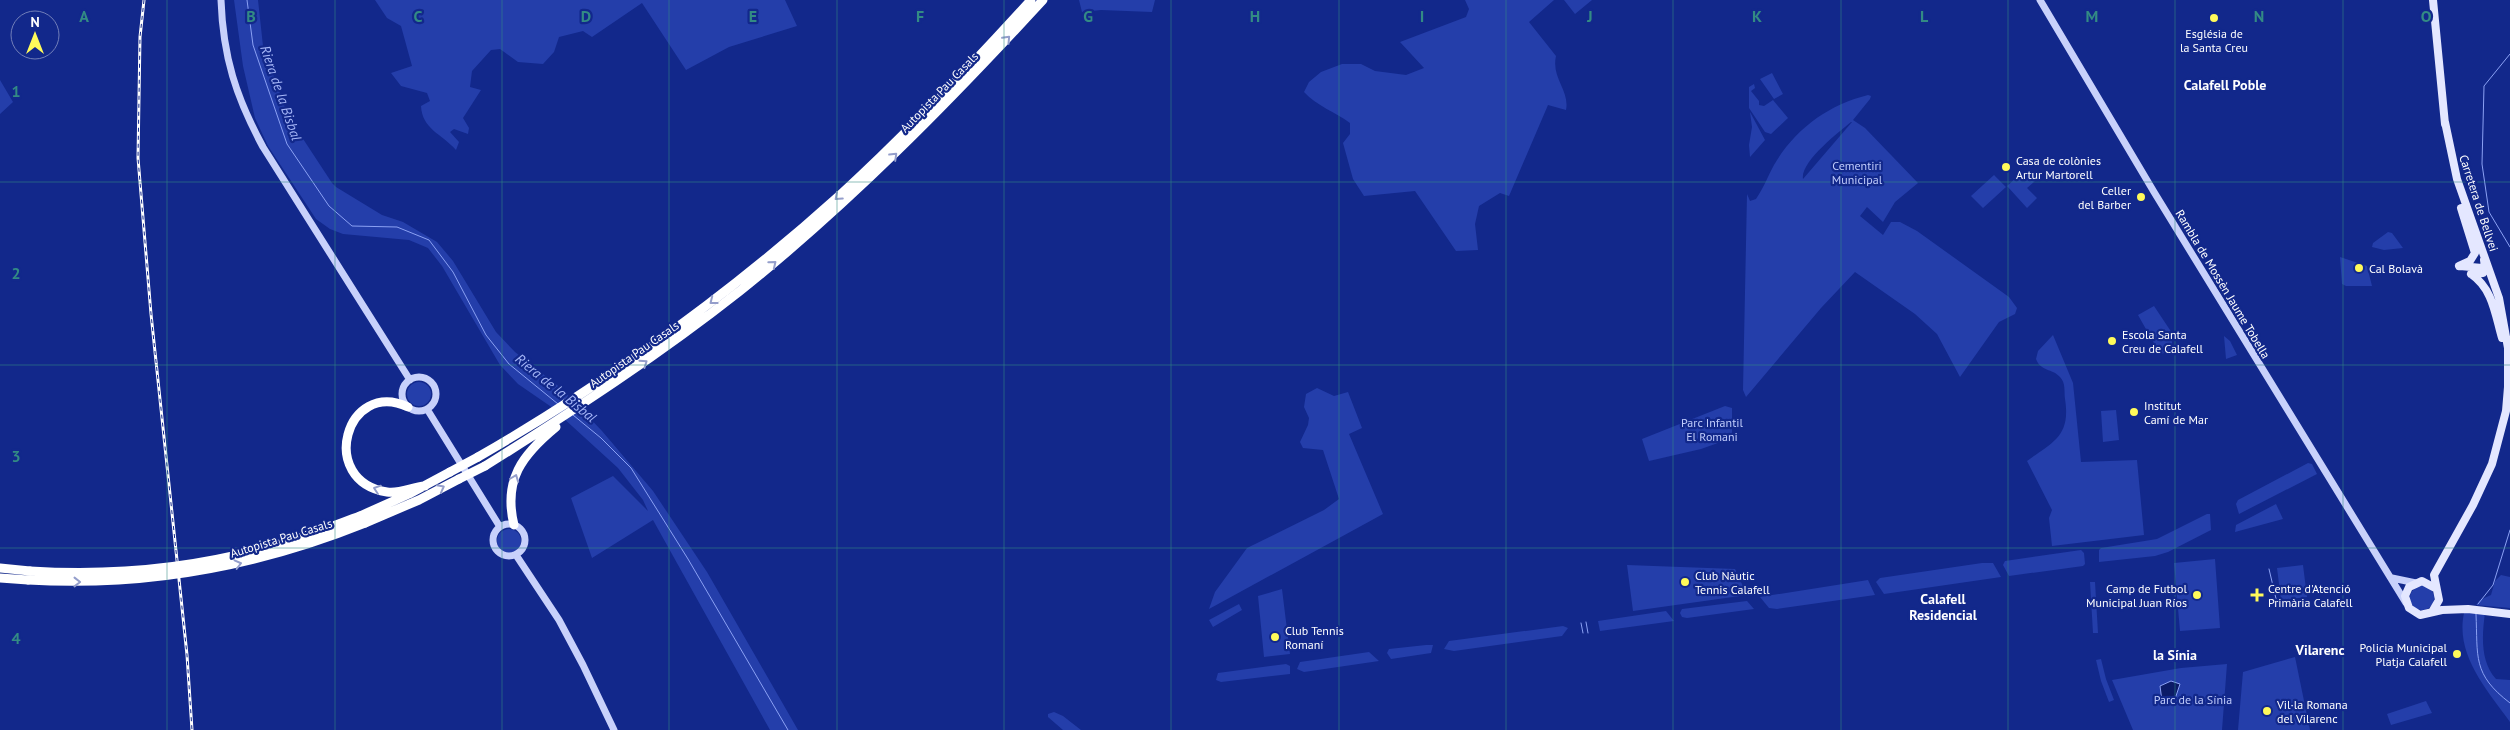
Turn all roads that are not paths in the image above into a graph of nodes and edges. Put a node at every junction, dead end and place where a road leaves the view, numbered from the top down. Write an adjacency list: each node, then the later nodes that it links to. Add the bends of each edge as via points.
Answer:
1 (221, 0): 13 (street, via 231,74 247,116 263,147)
2 (1031, 0): 14 (highway, Autopista Pau Casals, one-way to 14, via 920,118 828,205 720,296)
3 (1043, 0): 14 (highway, Autopista Pau Casals, one-way to 3, via 714,312 814,230 932,118)
4 (2040, 0): 27 (street, Rambla de Mossèn Jaume Tobella, via 2209,283)
5 (2433, 0): 6 (main road, Carretera de Bellvei)
6 (2445, 122): 7 (main road, Carretera de Bellvei); 7 (main road, Carretera de Bellvei, via 2447,152)
7 (2461, 201): 8 (main road, via 2475,253 2470,261); 9 (main road, via 2485,262); 12 (main road, Carretera de Bellvei, via 2497,290)
8 (2459, 266)
9 (2484, 269): 10 (main road, via 2482,274); 10 (main road, via 2460,266); 11 (main road, Carretera de Bellvei); 12 (main road, via 2489,274 2498,303)
10 (2471, 274): 11 (main road, via 2485,286 2491,298)
11 (2502, 338): 18 (main road, Carretera de Bellvei, via 2505,386)
12 (2508, 348): 18 (main road, Carretera de Bellvei, via 2508,400)
13 (410, 380): 15 (street, via 405,384 402,396); 16 (street, via 422,378 434,387 435,399)
14 (601, 388): 17 (highway, Autopista Pau Casals); 17 (highway, Autopista Pau Casals, via 587,402)
15 (408, 407): 16 (street, via 417,411); 19 (highway, one-way to 15, via 390,493 376,490 355,475 346,455 349,429 364,410 379,402 390,401)
16 (427, 409): 22 (street)
17 (552, 422): 19 (highway, Autopista Pau Casals, bridge); 20 (highway, Autopista Pau Casals, one-way to 17, bridge, via 418,500 485,466); 21 (highway, one-way to 17, via 511,488 527,453)
18 (2500, 437): 23 (main road, Carretera de Bellvei, via 2483,484)
19 (424, 486): 20 (highway, Autopista Pau Casals)
20 (362, 520): 25 (highway, Autopista Pau Casals, bridge, via 268,547 181,565 104,573); 26 (highway, Autopista Pau Casals, one-way to 20, bridge, via 83,582 233,566 324,540)
21 (514, 525): 22 (street); 24 (street, via 526,540)
22 (500, 527): 24 (street, via 494,536 495,549 504,556)
23 (2444, 554): 28 (main road); 29 (main road, via 2434,575)
24 (516, 555): 35 (street, via 571,642)
25 (0, 568)
26 (0, 578)
27 (2392, 578): 28 (street); 31 (street, Rambla de Mossèn Jaume Tobella)
28 (2419, 582): 29 (main road); 31 (main road, via 2407,591)
29 (2435, 588): 30 (main road)
30 (2438, 600): 32 (main road); 33 (main road)
31 (2406, 604): 33 (main road, via 2412,612 2420,615)
32 (2467, 609): 33 (main road); 34 (main road)
33 (2432, 612)
34 (2510, 614)
35 (614, 730)

